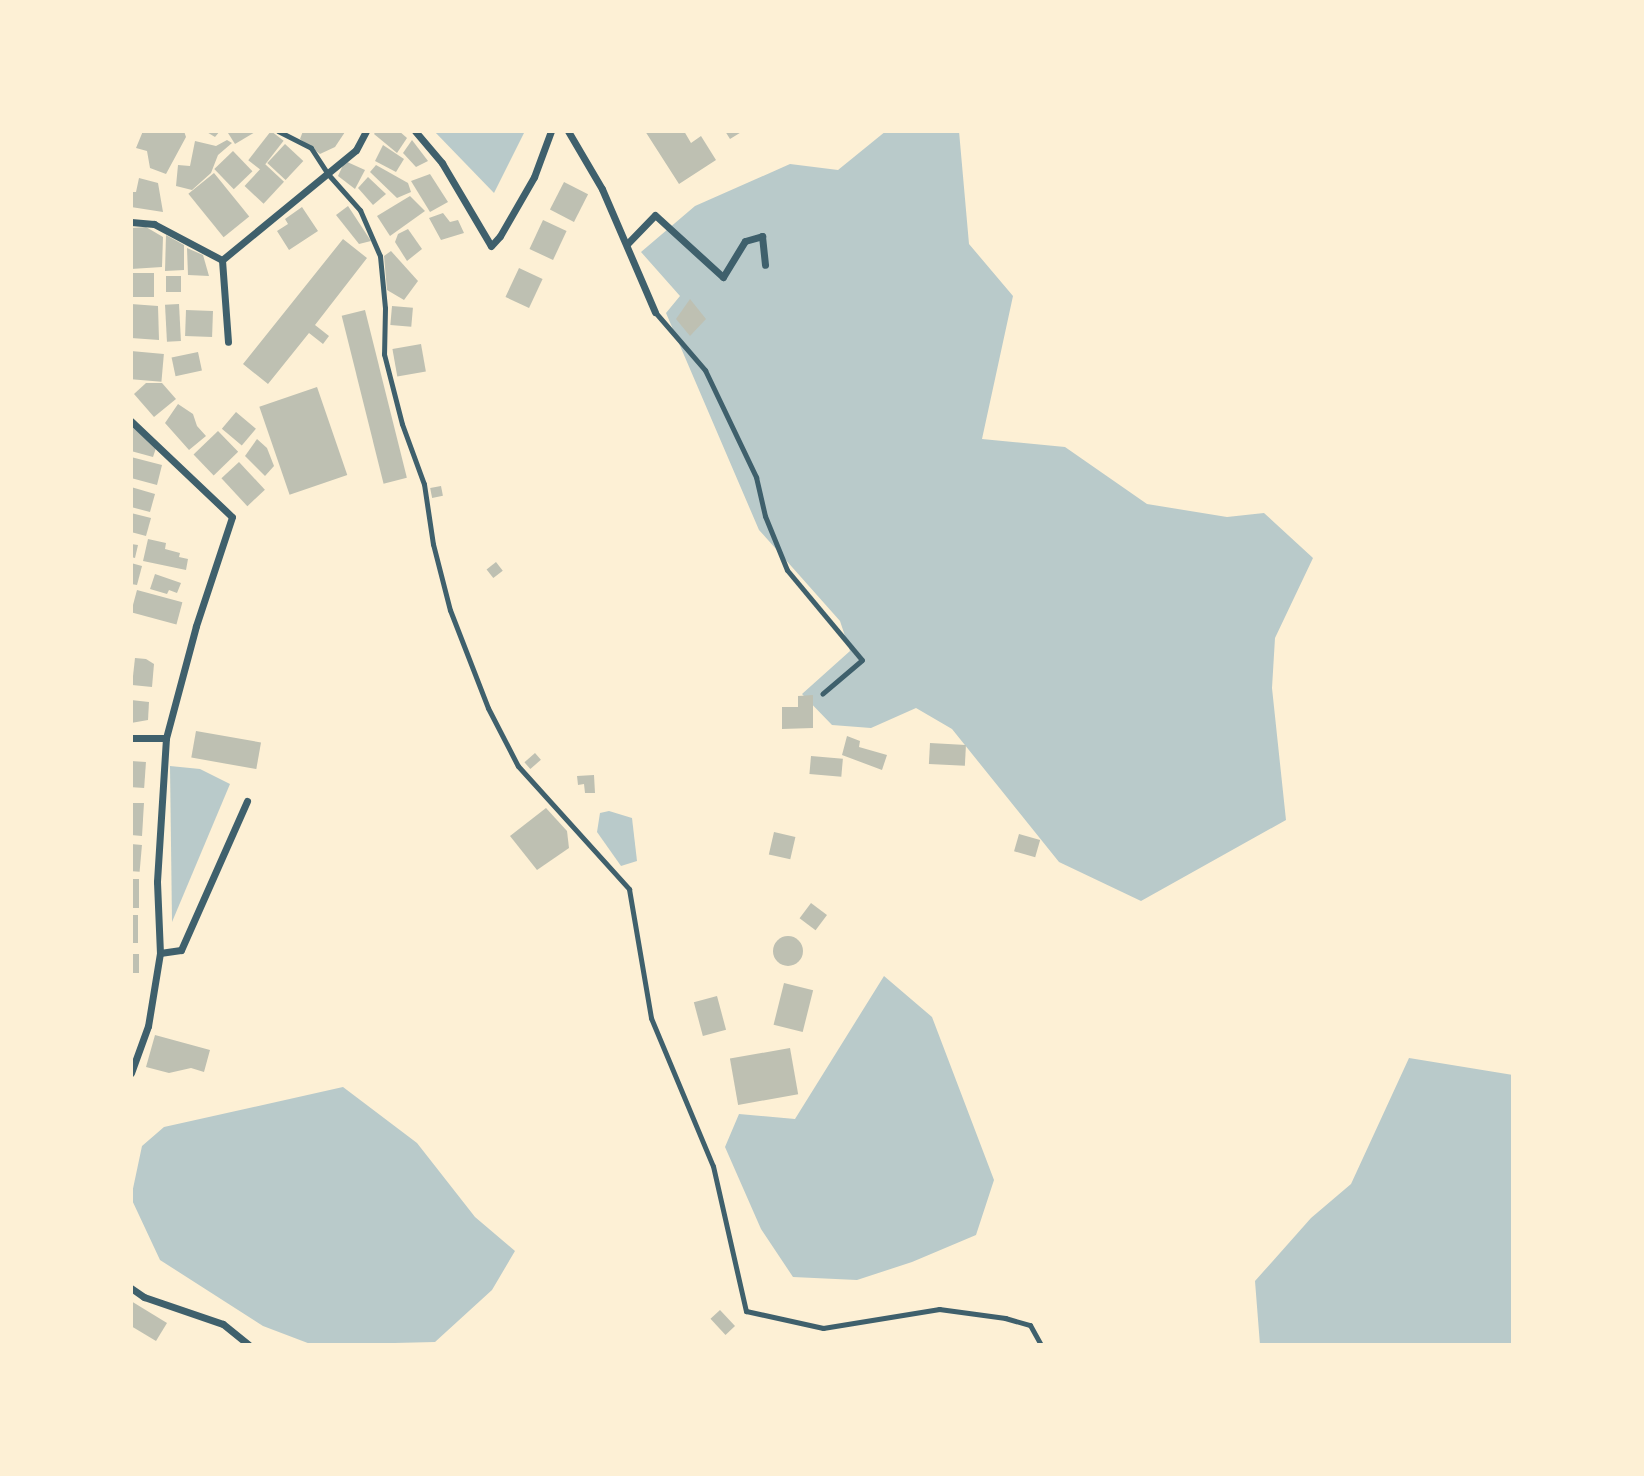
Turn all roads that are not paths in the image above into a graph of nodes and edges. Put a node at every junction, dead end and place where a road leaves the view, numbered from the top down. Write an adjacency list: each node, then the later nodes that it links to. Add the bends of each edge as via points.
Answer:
1 (278, 131): 6 (lane, via 311,148)
2 (366, 131): 6 (street, via 356,150)
3 (415, 131): 4 (street, via 442,163 491,246 534,177)
4 (551, 131)
5 (568, 131): 8 (street, via 602,189)
6 (327, 173): 9 (street); 22 (lane, via 360,211 380,256 386,308 384,354 424,484 450,610 488,708 518,766 629,888 651,1018 713,1166 746,1311 823,1328 939,1309 1030,1325)
7 (131, 222): 9 (street, via 154,224)
8 (626, 244): 10 (street, via 655,215 723,276 745,241 762,236); 11 (street)
9 (222, 260): 12 (street)
10 (765, 265)
11 (655, 313): 14 (lane, via 705,370 756,477 765,516 787,570 862,660)
12 (228, 342)
13 (131, 421): 15 (street, via 232,517)
14 (822, 694)
15 (166, 737): 16 (street); 18 (street, via 157,883)
16 (131, 738)
17 (247, 801): 18 (street, via 181,950)
18 (160, 953): 19 (street, via 148,1026)
19 (131, 1073)
20 (131, 1288): 21 (street, via 144,1297 223,1324)
21 (249, 1345)
22 (1041, 1345)

